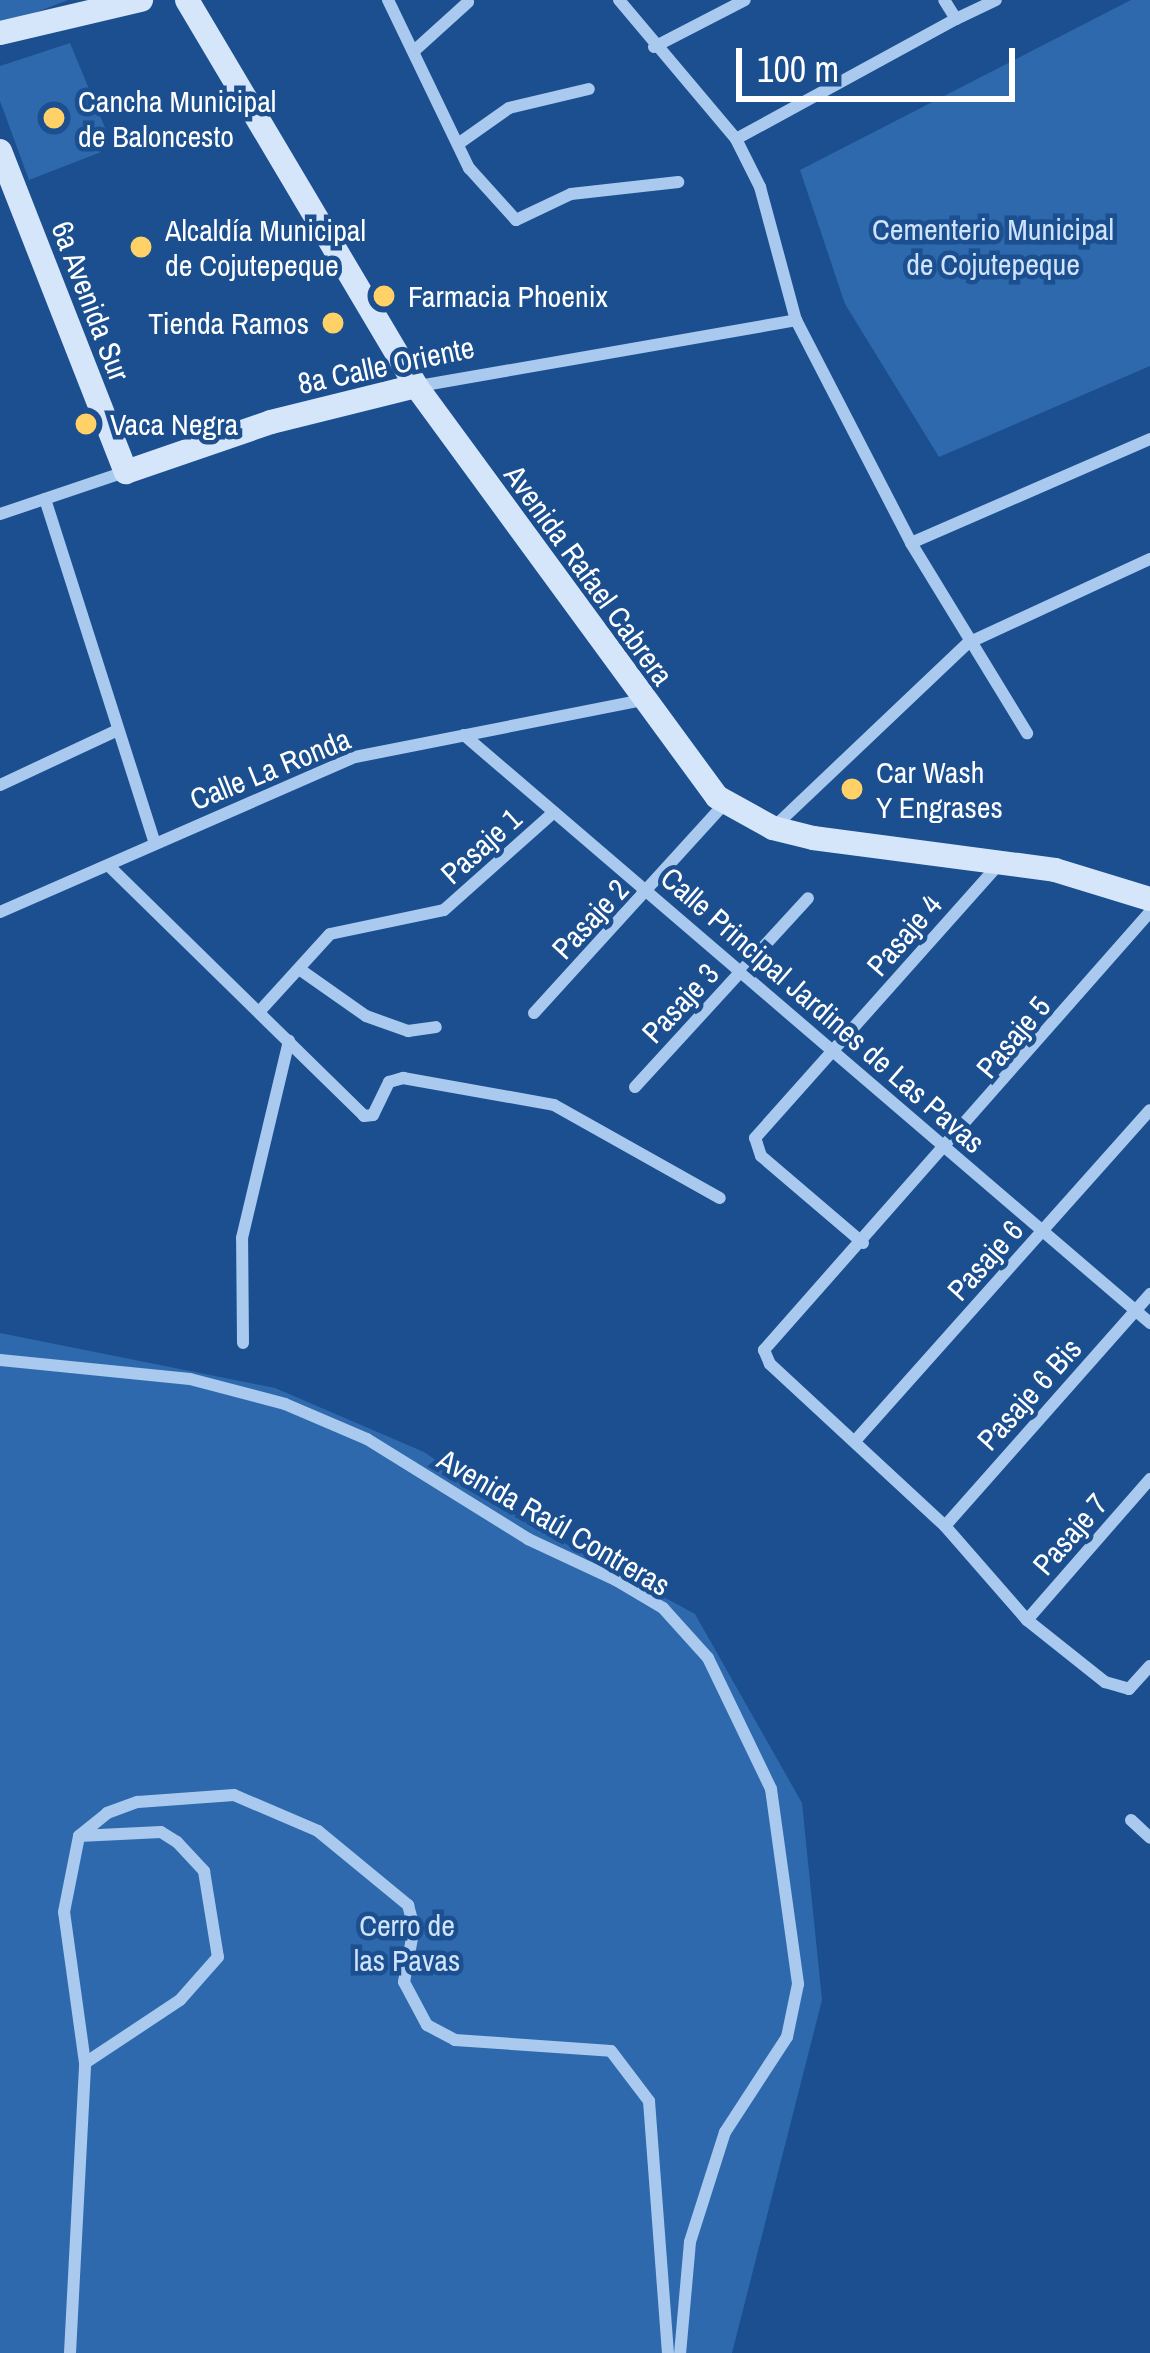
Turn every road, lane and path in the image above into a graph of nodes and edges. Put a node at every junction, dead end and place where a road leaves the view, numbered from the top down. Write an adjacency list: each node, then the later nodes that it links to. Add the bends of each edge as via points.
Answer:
1 (141, 0): 9 (main road)
2 (187, 0): 20 (main road, Avenida Rafael Cabrera)
3 (388, 0): 13 (street)
4 (619, 0): 12 (street)
5 (745, 0): 12 (street)
6 (944, 0): 10 (street)
7 (996, 0): 10 (street)
8 (468, 2): 13 (street)
9 (86, 7): 11 (main road)
10 (953, 21): 15 (street)
11 (0, 33)
12 (654, 47): 15 (street)
13 (414, 51): 16 (street)
14 (589, 89): 16 (street, via 509,108)
15 (736, 140): 19 (street, via 760,187)
16 (458, 143): 18 (street, via 469,168 517,220 571,194)
17 (0, 152): 22 (main road, 6a Avenida Sur)
18 (678, 182)
19 (796, 320): 20 (street, 8a Calle Oriente); 25 (street)
20 (416, 386): 22 (main road, 8a Calle Oriente, via 271,422); 28 (main road, Avenida Rafael Cabrera)
21 (1150, 439): 25 (street)
22 (126, 472): 23 (street, 8a Calle Oriente)
23 (45, 499): 24 (street, 8a Calle Oriente); 29 (street)
24 (0, 514)
25 (911, 542): 27 (street)
26 (1150, 559): 27 (street)
27 (968, 643): 30 (street); 35 (street)
28 (643, 700): 31 (street, Calle La Ronda); 33 (main road, Avenida Rafael Cabrera)
29 (118, 730): 32 (street, via 30,764); 36 (street)
30 (1027, 733)
31 (464, 735): 34 (street, Calle Principal Jardines de Las Pavas); 36 (street, Calle La Ronda, via 355,758)
32 (0, 785)
33 (726, 802): 35 (main road, Avenida Rafael Cabrera); 39 (street, Pasaje 2)
34 (554, 812): 39 (street, Calle Principal Jardines de Las Pavas); 44 (street, Pasaje 1, via 444,910 383,929 330,934)
35 (773, 828): 37 (main road, Avenida Rafael Cabrera)
36 (155, 844): 38 (street, Calle La Ronda)
37 (1000, 862): 41 (main road, Avenida Rafael Cabrera); 50 (street, Pasaje 4)
38 (109, 866): 42 (street, Calle La Ronda); 46 (street)
39 (648, 892): 45 (street, Calle Principal Jardines de Las Pavas); 47 (street, Pasaje 2)
40 (808, 898): 45 (street, Pasaje 3)
41 (1150, 899)
42 (0, 912)
43 (1150, 912): 53 (street, Pasaje 5)
44 (302, 971): 46 (street, Pasaje 1); 48 (street, via 366,1016 408,1031)
45 (741, 972): 50 (street, Calle Principal Jardines de Las Pavas); 51 (street, Pasaje 3)
46 (259, 1012): 49 (street)
47 (534, 1013)
48 (436, 1027)
49 (289, 1041): 54 (street, via 364,1116 374,1115 389,1082 403,1078 554,1105); 60 (street, via 242,1238)
50 (834, 1051): 53 (street, Calle Principal Jardines de Las Pavas); 56 (street, Pasaje 4, via 753,1148)
51 (635, 1087)
52 (1150, 1110): 55 (street, Pasaje 6)
53 (949, 1149): 55 (street, Calle Principal Jardines de Las Pavas); 56 (street, Pasaje 5)
54 (720, 1198)
55 (1044, 1230): 58 (street, Calle Principal Jardines de Las Pavas); 62 (street, Pasaje 6)
56 (863, 1243): 62 (street, Pasaje 5, via 764,1350)
57 (1150, 1294): 58 (street, Pasaje 6 Bis)
58 (1136, 1310): 59 (street, Calle Principal Jardines de Las Pavas); 64 (street, Pasaje 6 Bis)
59 (1150, 1323)
60 (243, 1342)
61 (0, 1360): 73 (street, Avenida Raúl Contreras, via 190,1379 367,1439 529,1539 663,1609 708,1658 771,1789 798,1984 787,2037 725,2132 707,2187 690,2242)
62 (855, 1441): 64 (street)
63 (1150, 1479): 65 (street, Pasaje 7)
64 (945, 1526): 65 (street)
65 (1027, 1620): 66 (street, via 1105,1682 1129,1689)
66 (1150, 1666)
67 (1131, 1820): 69 (street)
68 (79, 1837): 70 (street, via 64,1912); 70 (street, via 161,1832 177,1842 204,1871 218,1957 180,2000); 72 (street, via 107,1813 138,1802 233,1795 318,1831 408,1905 413,1927 404,1982 427,2025 454,2040 611,2051 649,2102)
69 (1150, 1838)
70 (86, 2063): 71 (street)
71 (70, 2353)
72 (668, 2353)
73 (680, 2353)

